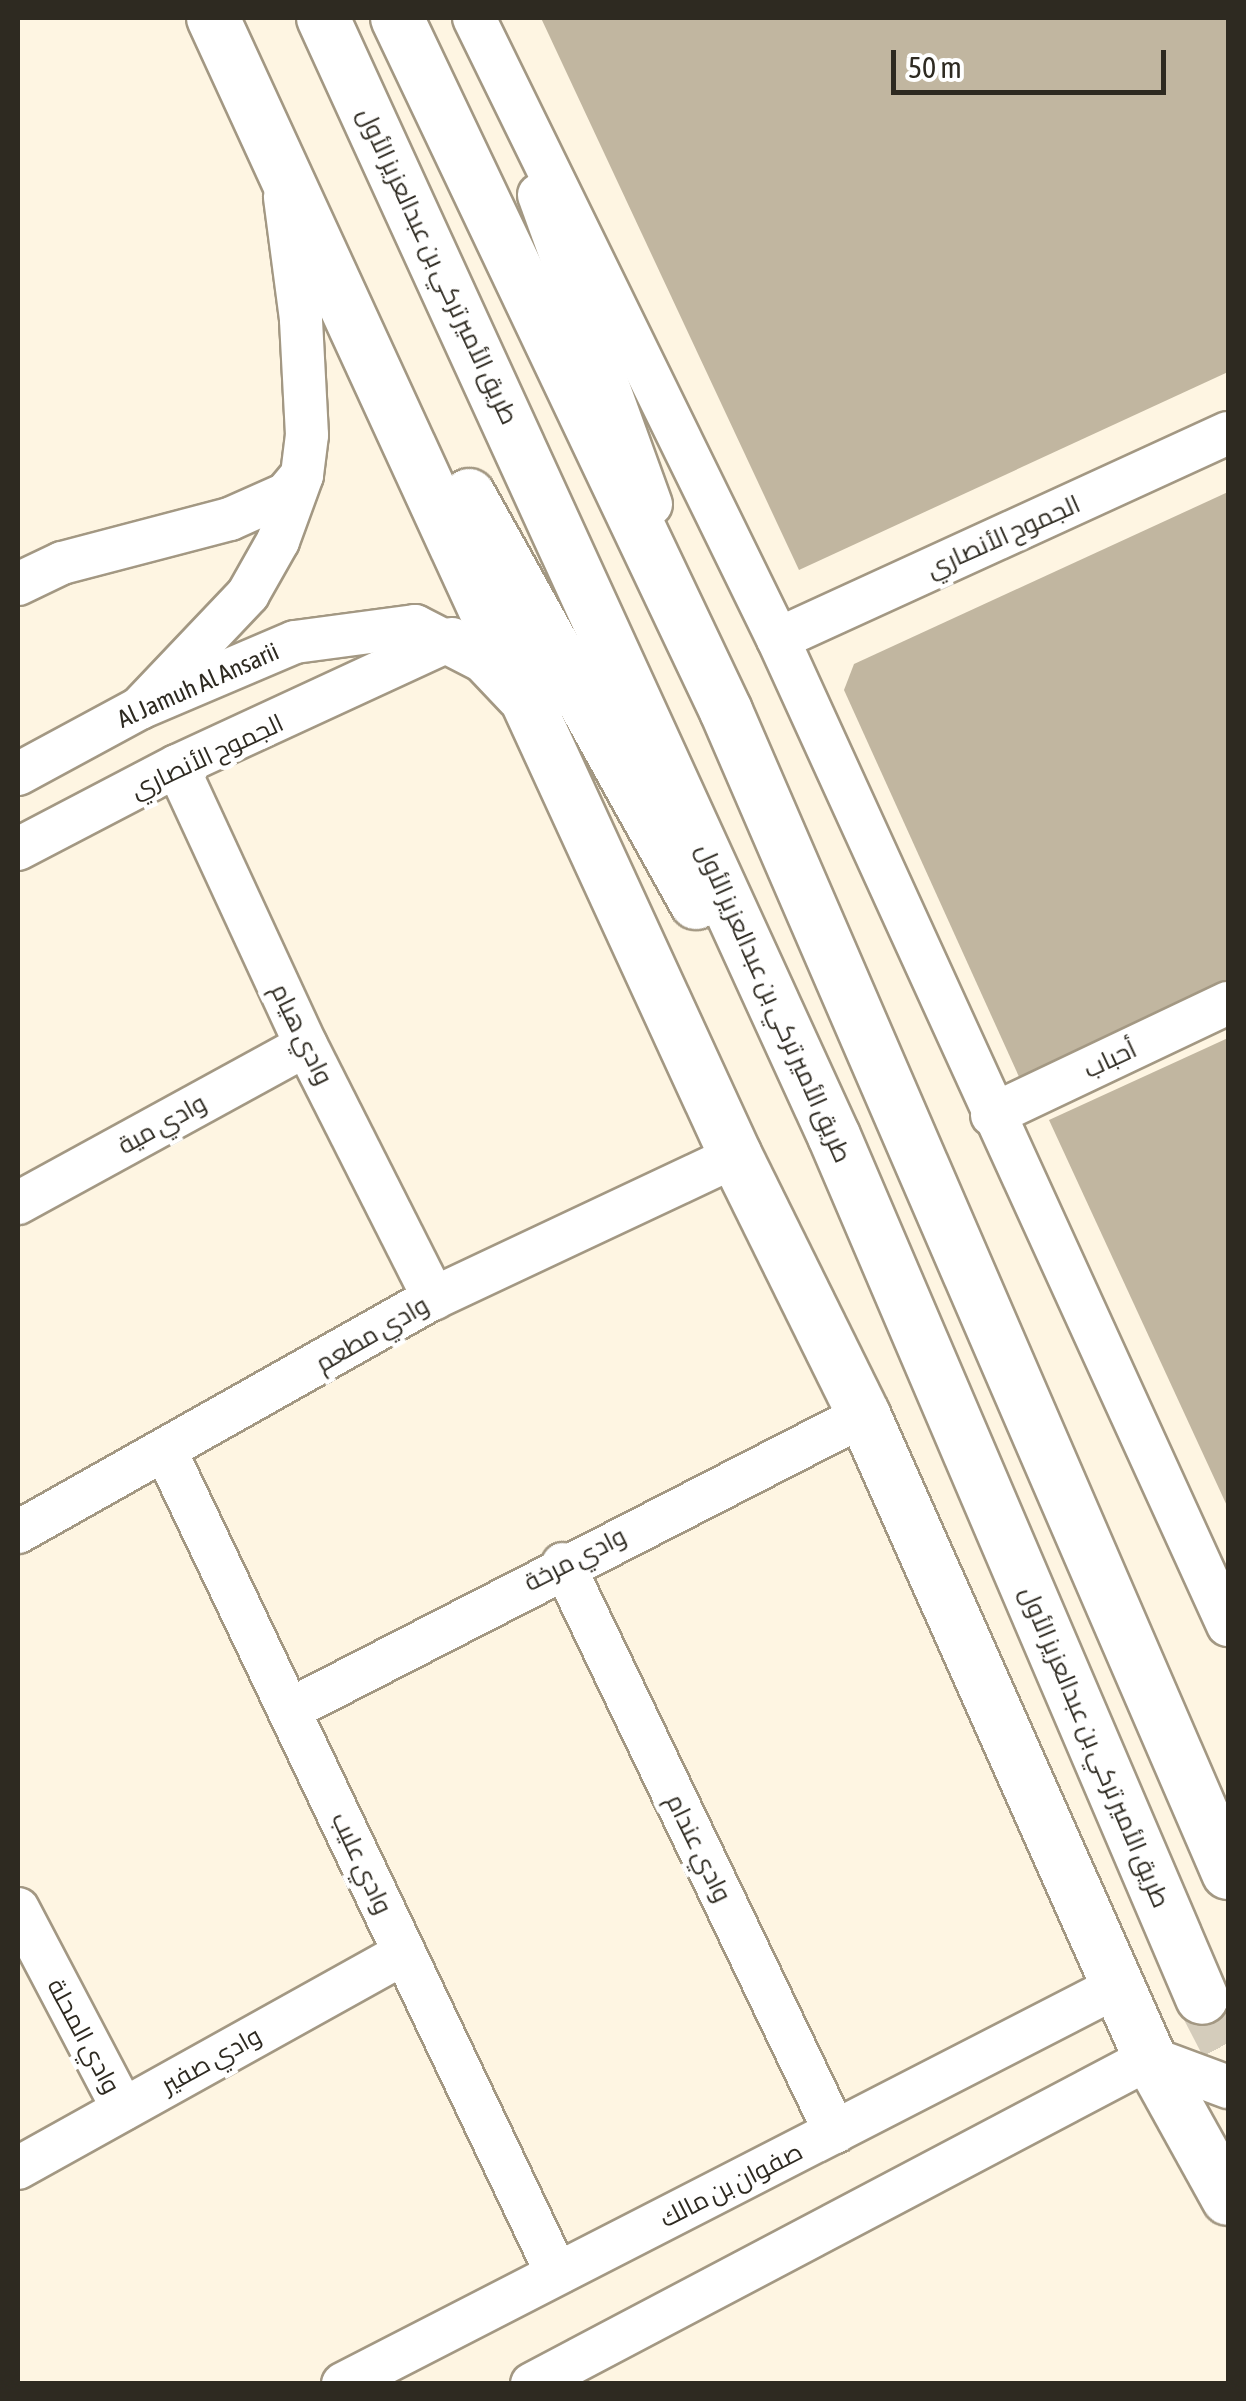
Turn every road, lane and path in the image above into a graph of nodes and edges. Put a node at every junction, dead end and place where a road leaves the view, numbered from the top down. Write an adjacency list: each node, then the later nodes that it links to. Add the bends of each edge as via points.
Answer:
1 (212, 18): 5 (main road)
2 (323, 18): 20 (main road, طريق الأمير تركي بن عبدالعزيز الأول)
3 (397, 18): 12 (main road)
4 (478, 29): 9 (street, via 601,267); 12 (street)
5 (279, 152): 7 (street, via 301,319 307,435); 13 (main road); 20 (main road, via 702,914)
6 (1228, 434): 9 (street, الجموح الأنصاري)
7 (302, 475): 8 (street, via 286,494 230,519 62,563); 11 (street, via 278,541 248,594)
8 (18, 584)
9 (778, 638): 19 (street)
10 (452, 639): 11 (street, Al Jamuh Al Ansarii, via 415,626 295,642); 13 (street, Al Jamuh Al Ansarii, via 483,660); 14 (street, الجموح الأنصاري)
11 (140, 708): 15 (street, Al Jamuh Al Ansarii)
12 (726, 711): 30 (main road)
13 (536, 717): 21 (main road)
14 (177, 766): 16 (street, الجموح الأنصاري); 18 (street, وادي هيام)
15 (18, 774)
16 (18, 849)
17 (1228, 1003): 19 (street, أحباب)
18 (306, 1045): 22 (street, وادي مية); 23 (street, وادي هيام)
19 (992, 1115): 28 (street)
20 (834, 1136): 34 (main road, طريق الأمير تركي بن عبدالعزيز الأول)
21 (736, 1156): 23 (street, وادي مطعم); 24 (main road)
22 (18, 1203)
23 (434, 1298): 25 (street, وادي مطعم)
24 (864, 1414): 27 (street, وادي مرخة); 33 (main road)
25 (166, 1452): 26 (street, وادي مطعم); 29 (street, وادي عليب)
26 (18, 1532)
27 (563, 1564): 29 (street, وادي مرخة); 38 (street, وادي عندام)
28 (1224, 1605)
29 (289, 1710): 32 (street, وادي عليب)
30 (1228, 1873)
31 (18, 1909): 37 (street, وادي المحلة)
32 (404, 1953): 37 (street, وادي صفير); 41 (street, وادي عليب)
33 (1118, 1986): 35 (main road); 38 (street, صفوان بن مالك)
34 (1202, 1998)
35 (1150, 2058): 36 (street); 40 (main road); 43 (street)
36 (1228, 2086)
37 (122, 2109): 39 (street, وادي صفير)
38 (835, 2132): 41 (street, صفوان بن مالك)
39 (18, 2168)
40 (1228, 2199)
41 (556, 2274): 42 (street, صفوان بن مالك)
42 (343, 2384)
43 (532, 2384)

